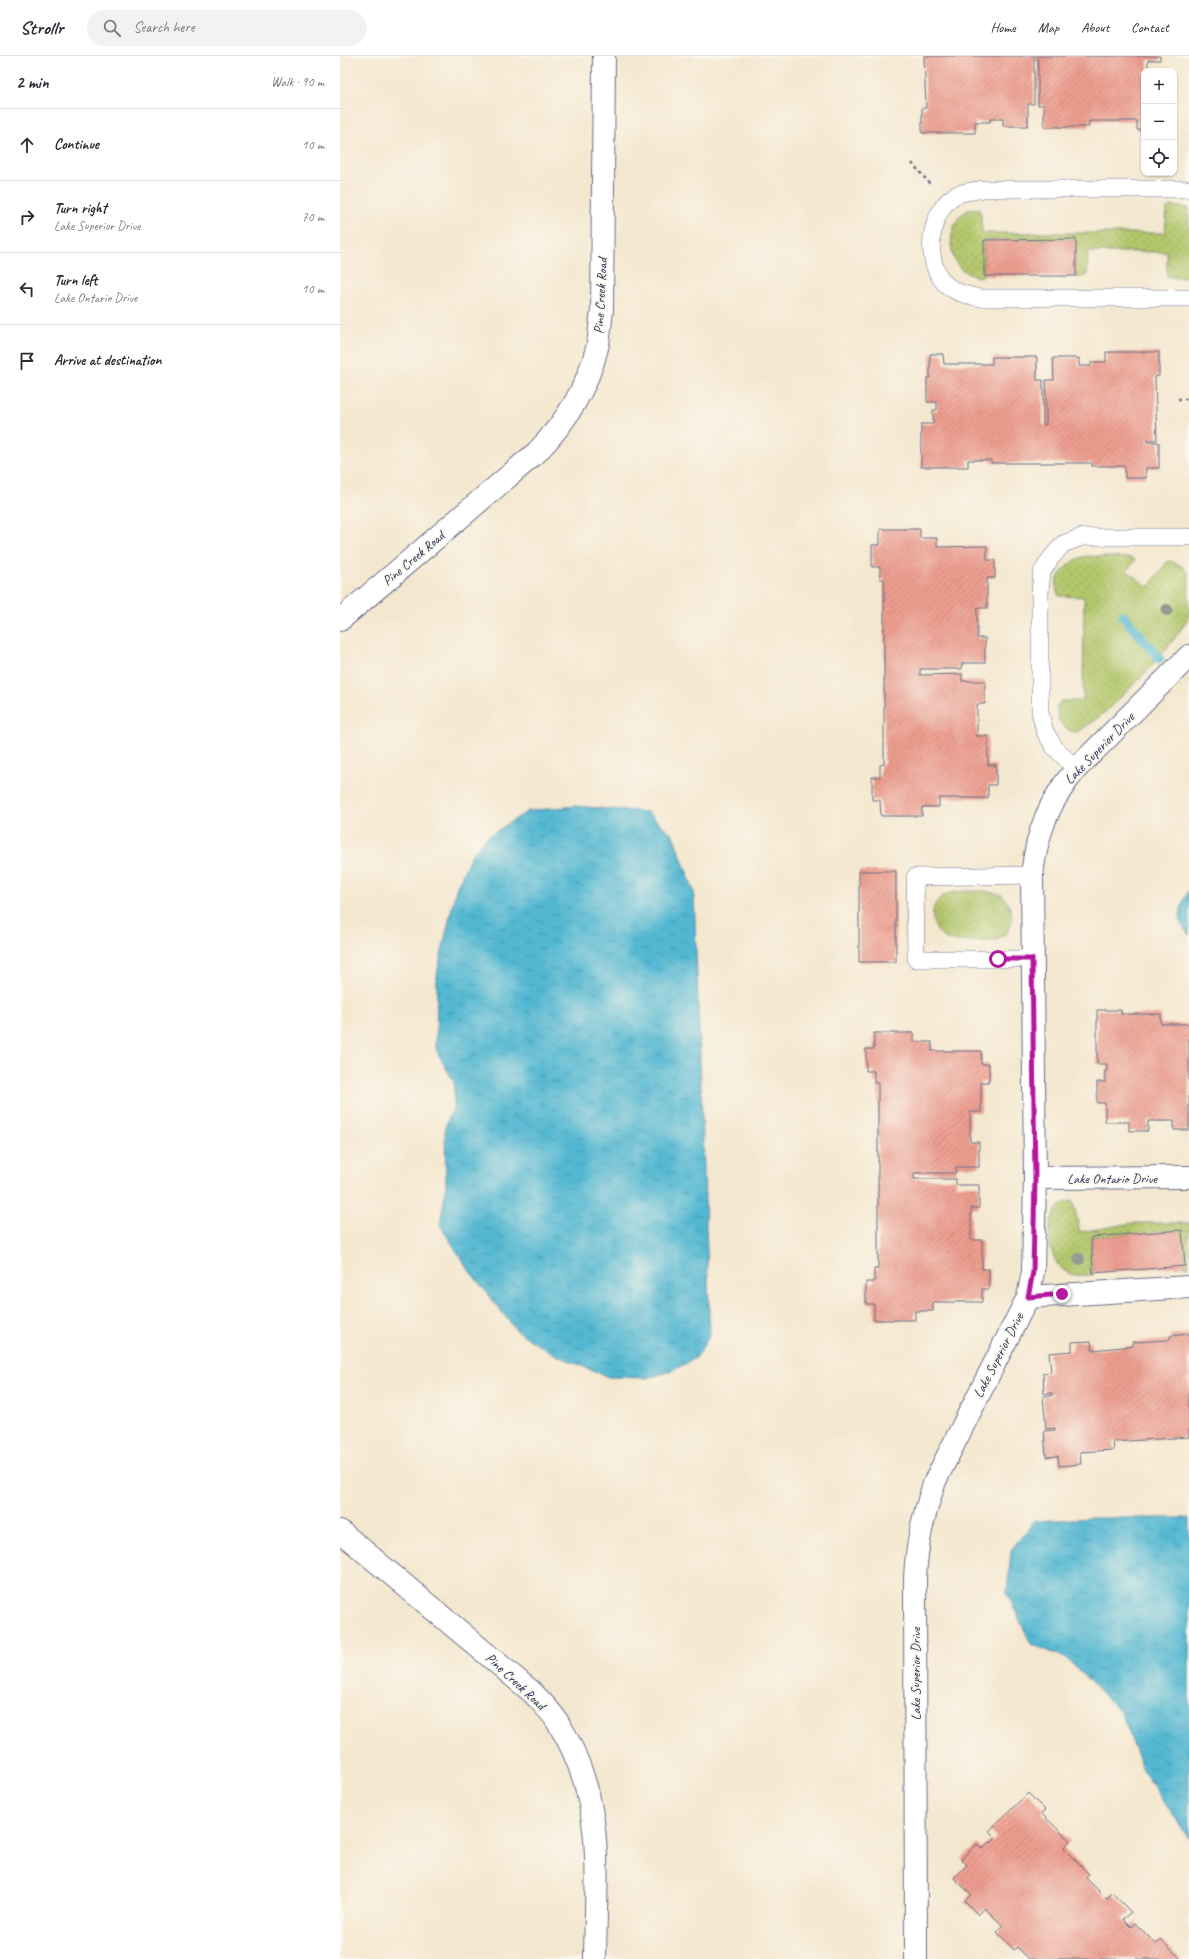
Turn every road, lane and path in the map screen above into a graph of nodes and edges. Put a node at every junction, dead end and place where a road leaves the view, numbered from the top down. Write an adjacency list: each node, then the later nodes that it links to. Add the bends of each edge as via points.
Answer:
1 (604, 56): 9 (street, Pine Creek Road, via 602,311 597,348 574,406 557,431 537,452)
2 (912, 163): 3 (path)
3 (931, 184)
4 (1189, 189): 5 (lane, via 984,189 967,192 955,196 944,206 934,225 932,242 933,260 942,280 964,295 980,298)
5 (1189, 298)
6 (1178, 399): 7 (path)
7 (1189, 399)
8 (1189, 537): 11 (lane, via 1082,537 1063,544 1042,572 1040,712 1048,737)
9 (340, 620)
10 (1189, 656): 11 (street, Lake Superior Drive)
11 (1076, 769): 12 (street, Lake Superior Drive, via 1060,788 1048,809 1040,830)
12 (1032, 875): 13 (street, Lake Superior Drive); 13 (lane, via 915,877 915,885 916,959)
13 (1032, 959): 15 (street, Lake Superior Drive)
14 (1189, 1177): 15 (street, Lake Ontario Drive)
15 (1035, 1178): 17 (street, Lake Superior Drive, via 1033,1272)
16 (1189, 1287): 17 (street)
17 (1028, 1297): 20 (street, Lake Superior Drive, via 935,1481 917,1544)
18 (340, 1531): 19 (street, Pine Creek Road, via 533,1693 556,1720 575,1754 593,1814 597,1846)
19 (595, 1959)
20 (916, 1959)

